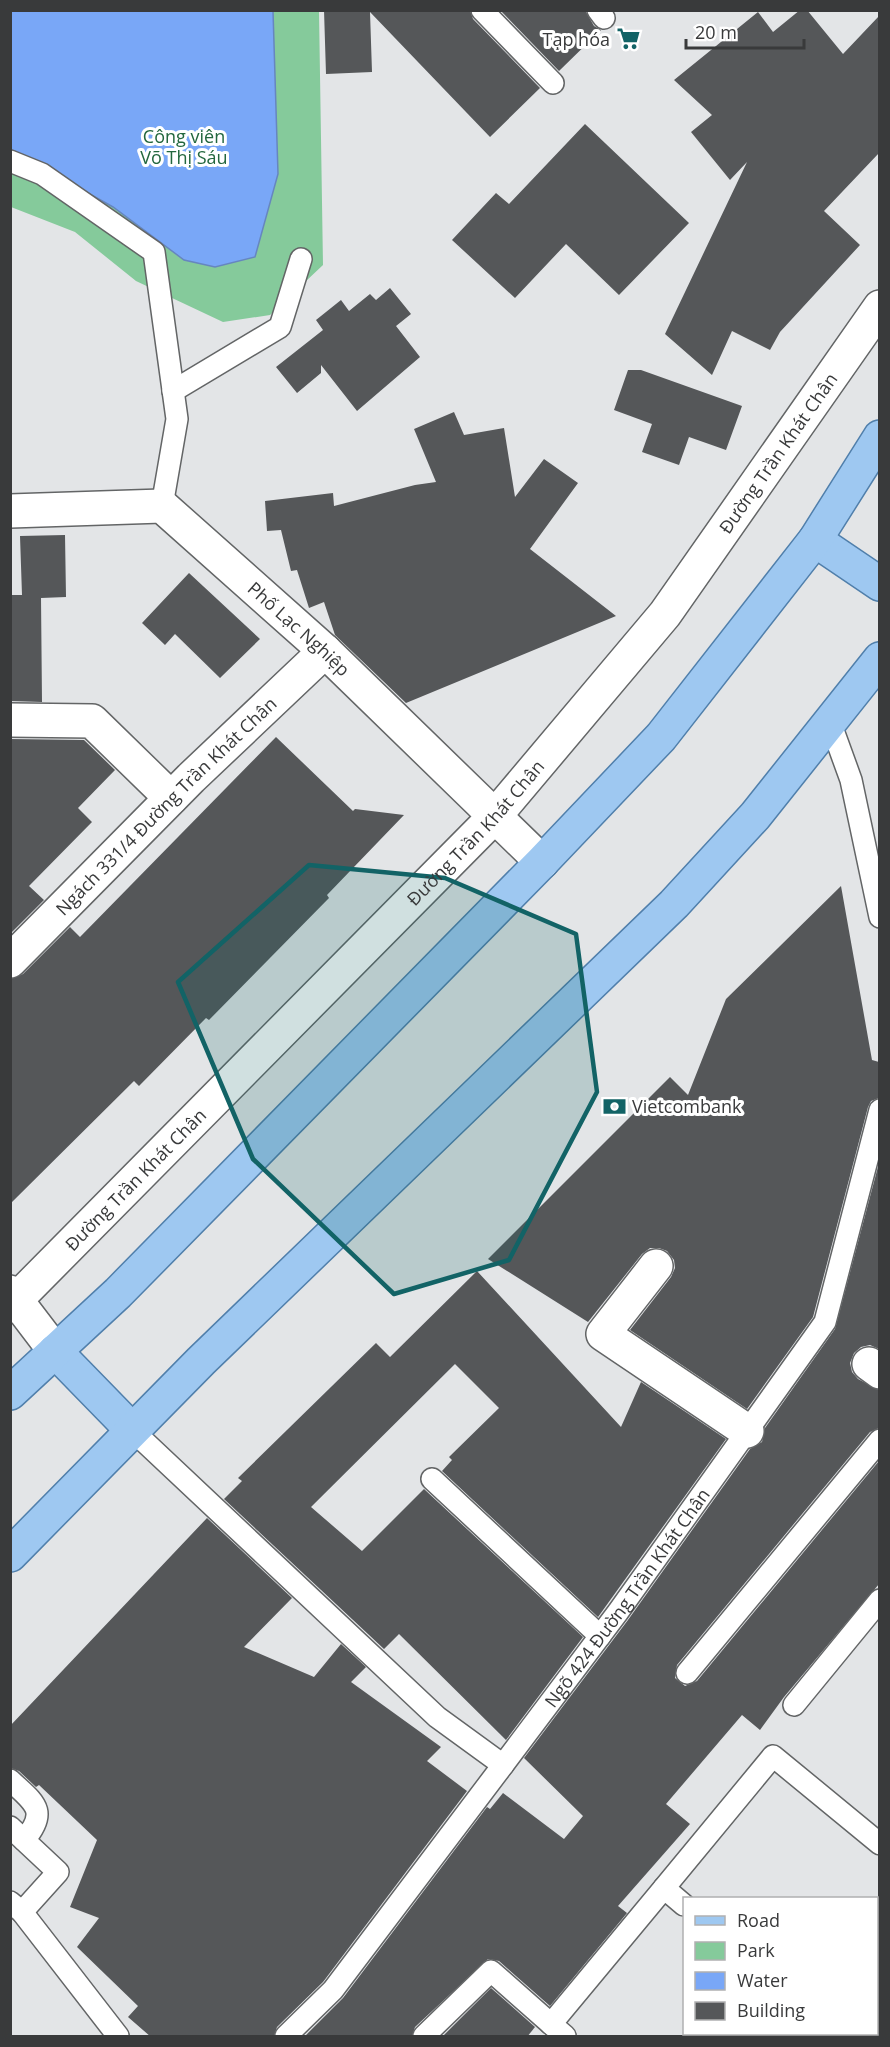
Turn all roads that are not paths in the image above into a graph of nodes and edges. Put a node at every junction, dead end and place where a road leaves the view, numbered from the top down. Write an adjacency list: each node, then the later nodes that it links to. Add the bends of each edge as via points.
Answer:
1 (482, 10): 2 (lane)
2 (553, 83)
3 (10, 161): 6 (lane, via 42,174 154,252)
4 (301, 259): 6 (lane, via 280,327)
5 (879, 307): 17 (street, Đường Trần Khát Chân, via 665,614)
6 (173, 391): 8 (lane, via 177,419)
7 (879, 437): 10 (main road)
8 (162, 506): 9 (street); 12 (street, Phố Lạc Nghiệp)
9 (10, 511)
10 (815, 540): 11 (main road); 18 (main road, via 661,737)
11 (879, 584)
12 (325, 651): 16 (street, Ngách 331/4 Đường Trần Khát Chân); 17 (street, Phố Lạc Nghiệp)
13 (879, 659): 15 (main road)
14 (10, 720): 16 (street, via 92,721)
15 (830, 722): 19 (lane, via 851,780); 26 (main road, via 755,816 674,904)
16 (171, 798): 20 (street, Ngách 331/4 Đường Trần Khát Chân)
17 (494, 817): 18 (street, Phố Lạc Nghiệp); 23 (street, Đường Trần Khát Chân)
18 (542, 862): 24 (main road, via 126,1285)
19 (879, 916)
20 (10, 961)
21 (879, 1110): 27 (lane, Ngõ 424 Đường Trần Khát Chân, via 825,1322)
22 (656, 1266): 27 (street, via 603,1334)
23 (12, 1300): 24 (street)
24 (55, 1351): 25 (main road); 26 (main road)
25 (10, 1393)
26 (132, 1430): 30 (main road); 35 (lane, via 437,1717)
27 (747, 1431): 32 (lane, Ngõ 424 Đường Trần Khát Chân)
28 (879, 1440): 33 (lane)
29 (432, 1479): 32 (lane)
30 (10, 1555)
31 (879, 1600): 34 (lane)
32 (600, 1636): 35 (lane, Ngõ 424 Đường Trần Khát Chân)
33 (687, 1673)
34 (794, 1705)
35 (503, 1765): 44 (lane, Ngõ 424 Đường Trần Khát Chân, via 333,1990)
36 (10, 1780): 37 (lane, via 37,1806 39,1815 34,1828)
37 (17, 1834): 41 (lane, via 58,1872)
38 (879, 1844): 39 (lane, via 773,1756)
39 (664, 1888): 40 (lane); 42 (lane)
40 (683, 1904)
41 (16, 1907): 43 (lane)
42 (558, 2030): 45 (lane, via 491,1971)
43 (118, 2037)
44 (286, 2037)
45 (424, 2037)

